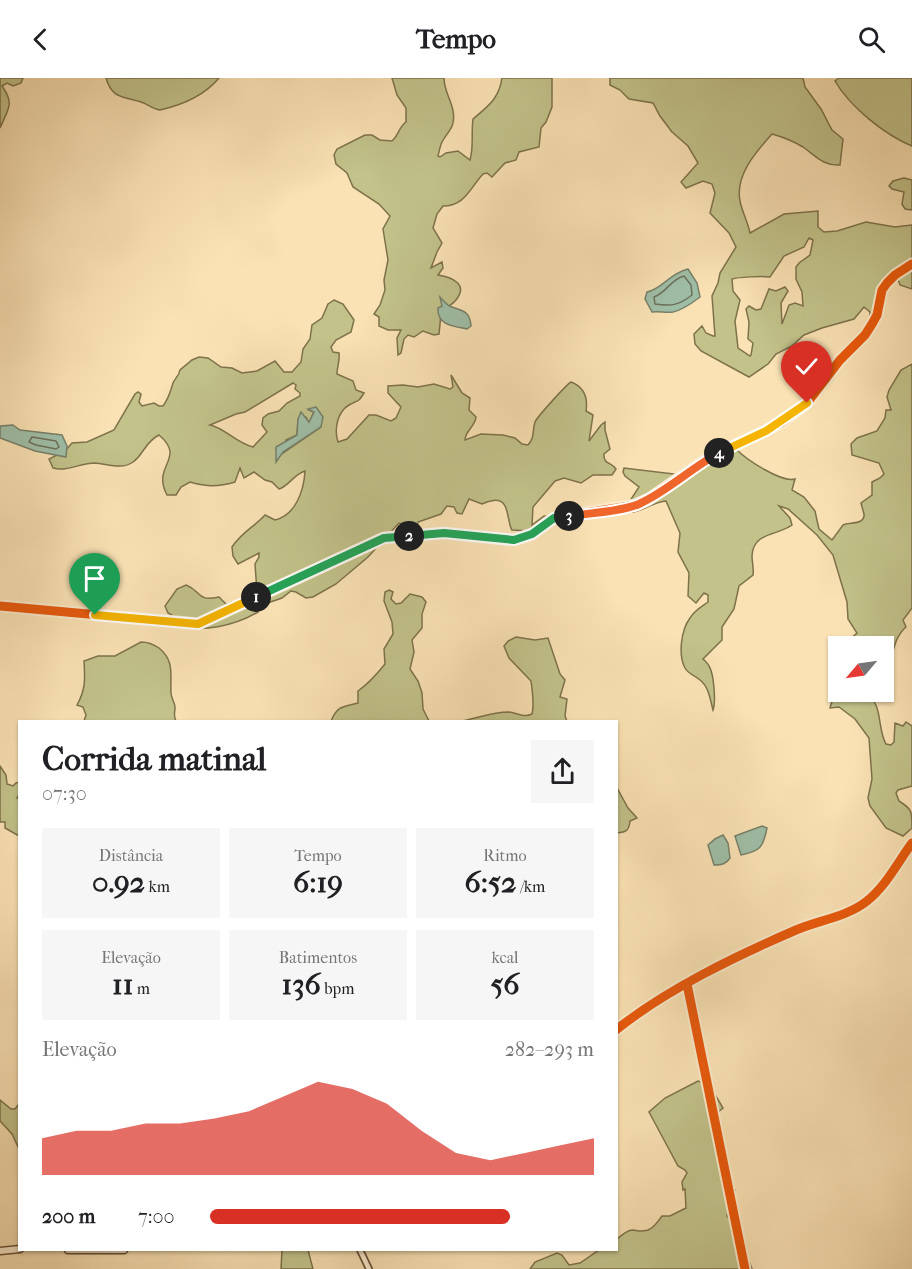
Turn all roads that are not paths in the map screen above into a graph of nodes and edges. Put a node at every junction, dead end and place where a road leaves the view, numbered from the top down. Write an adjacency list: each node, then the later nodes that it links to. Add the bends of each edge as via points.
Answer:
1 (912, 264): 2 (street, via 886,284 872,324 807,403 781,423 708,458 636,505 554,518 532,534 514,540 444,533 384,538 198,624)
2 (0, 606)
3 (912, 843): 4 (street, via 874,895 860,906 775,940)
4 (687, 984): 5 (street); 10 (street)
5 (618, 1029)
6 (18, 1249): 7 (street)
7 (0, 1251)
8 (360, 1251): 9 (street)
9 (369, 1269)
10 (745, 1269)

